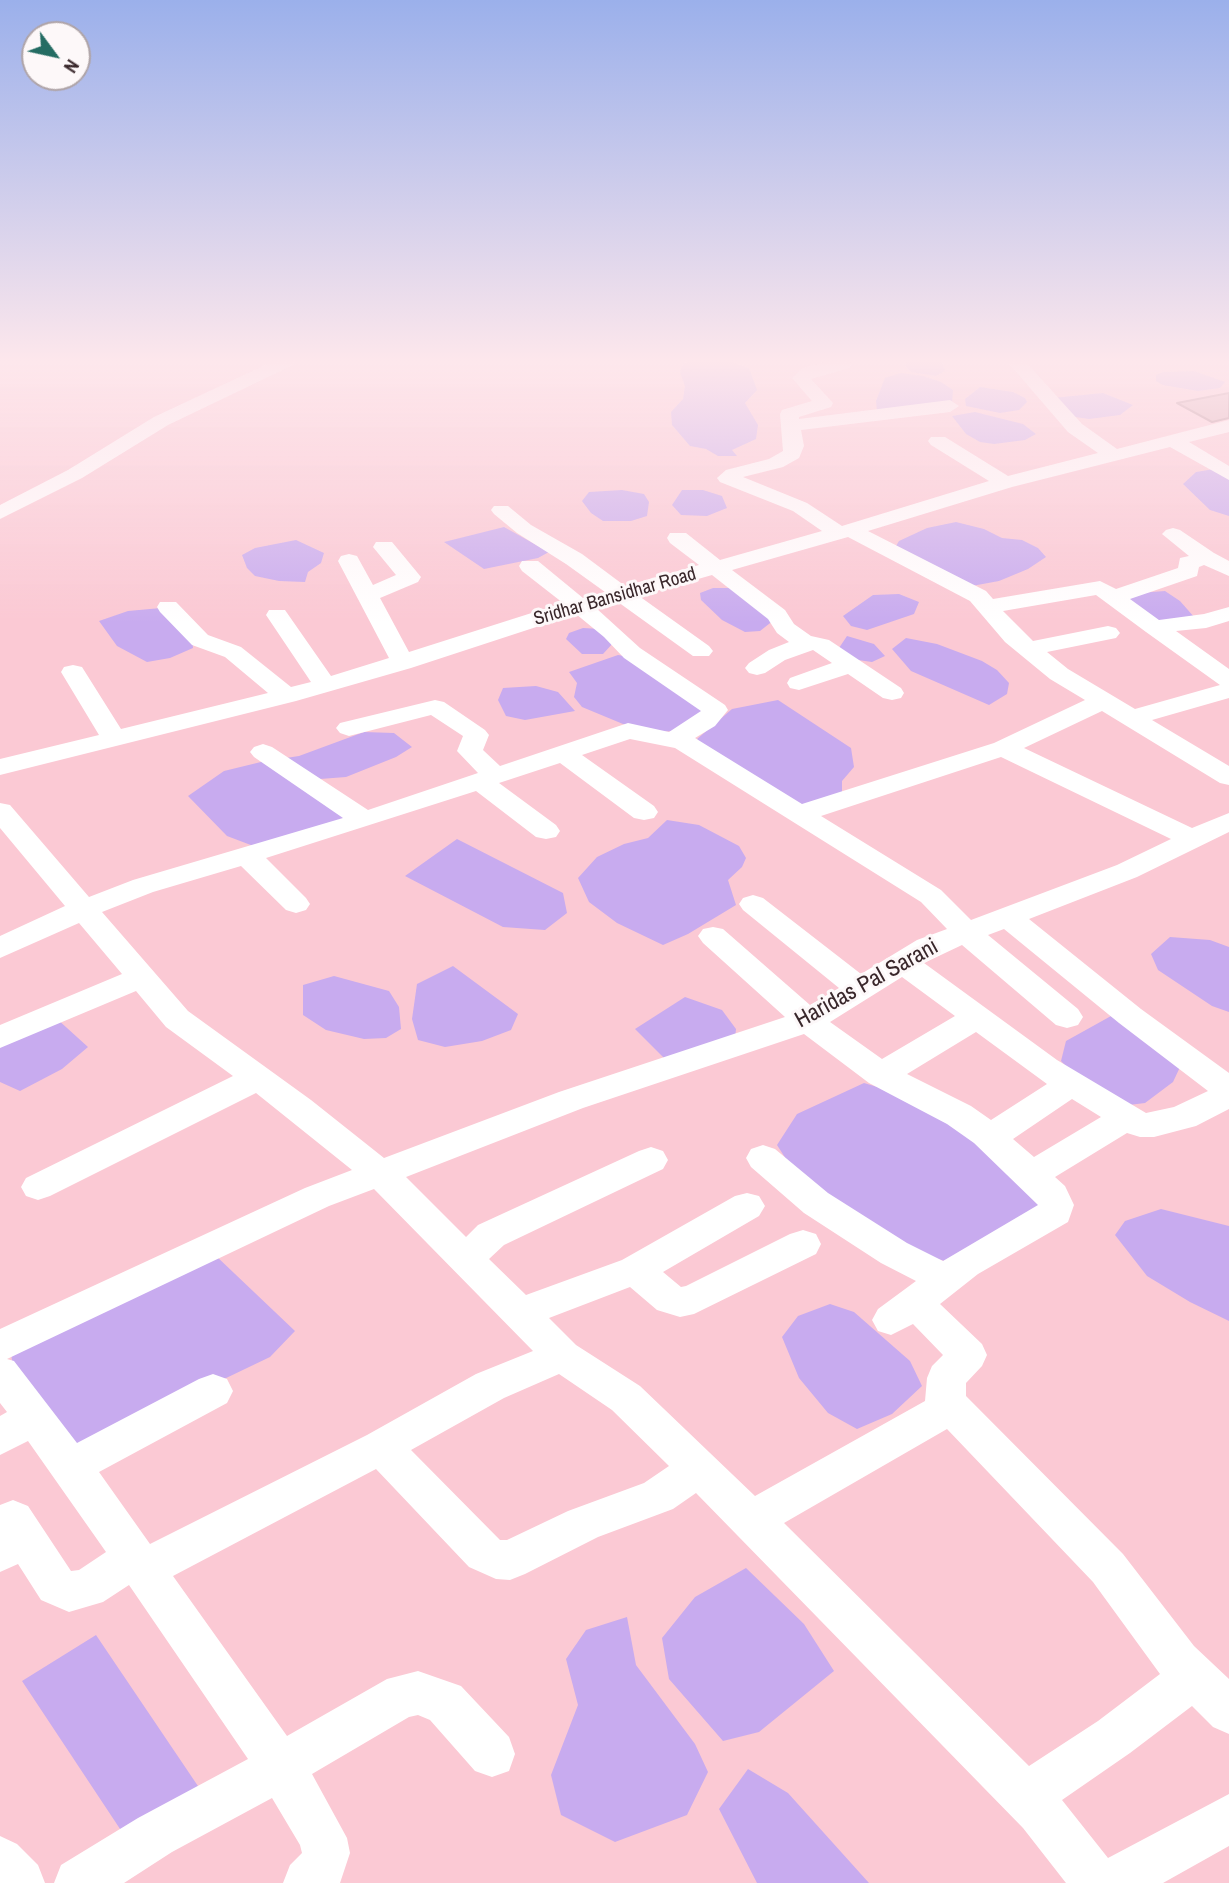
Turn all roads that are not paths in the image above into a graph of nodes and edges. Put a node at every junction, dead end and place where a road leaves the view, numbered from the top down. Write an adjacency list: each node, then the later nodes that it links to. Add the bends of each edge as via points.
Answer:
1 (117, 448): 11 (street)
2 (793, 448): 12 (street, via 787,458 727,478 800,507)
3 (948, 448): 9 (street)
4 (1103, 448): 7 (street)
5 (1141, 448): 7 (street, Sridhar Bansidhar Road)
6 (1185, 448): 8 (street)
7 (1113, 455): 9 (street, Sridhar Bansidhar Road)
8 (1229, 474)
9 (1005, 482): 12 (street, Sridhar Bansidhar Road)
10 (501, 510): 21 (street)
11 (0, 513)
12 (845, 532): 19 (street, Sridhar Bansidhar Road); 26 (street, via 956,583)
13 (1173, 534): 16 (street)
14 (678, 538): 19 (street)
15 (384, 547): 22 (street, via 410,577)
16 (1206, 558): 20 (street); 23 (street, via 1188,563 1191,570 1185,573)
17 (349, 561): 22 (street)
18 (530, 566): 24 (street)
19 (718, 568): 21 (street, Sridhar Bansidhar Road); 31 (street)
20 (1229, 569)
21 (621, 594): 24 (street, Sridhar Bansidhar Road); 33 (street)
22 (368, 595): 34 (street)
23 (1114, 597): 26 (street, via 1100,588); 29 (street)
24 (578, 606): 34 (street, Sridhar Bansidhar Road); 48 (street, via 632,653 716,710)
25 (168, 607): 43 (street, via 200,640 233,652)
26 (986, 607): 32 (street)
27 (277, 615): 40 (street)
28 (1228, 616): 29 (street)
29 (1154, 627): 38 (street)
30 (1108, 633): 32 (street)
31 (806, 644): 35 (street, via 821,645); 36 (street)
32 (1028, 649): 44 (street)
33 (701, 651)
34 (403, 663): 40 (street, Sridhar Bansidhar Road)
35 (851, 665): 39 (street); 42 (street)
36 (757, 668)
37 (73, 671): 47 (street)
38 (1229, 680)
39 (799, 683)
40 (326, 686): 43 (street, Sridhar Bansidhar Road)
41 (1229, 690): 45 (street)
42 (892, 693)
43 (287, 696): 47 (street, Sridhar Bansidhar Road)
44 (1103, 701): 45 (street); 49 (street)
45 (1131, 718): 53 (street)
46 (349, 727): 54 (street, via 435,707 476,735 470,751)
47 (114, 738): 52 (street, Sridhar Bansidhar Road)
48 (673, 740): 51 (street, via 628,731); 57 (street)
49 (1003, 748): 57 (street); 61 (street)
50 (263, 752): 58 (street)
51 (563, 753): 54 (street); 56 (street)
52 (0, 767)
53 (1229, 777)
54 (488, 779): 58 (street); 60 (street)
55 (0, 811): 65 (street)
56 (644, 812)
57 (797, 815): 67 (street, via 931,896)
58 (365, 820): 62 (street)
59 (1229, 821): 61 (street, Haridas Pal Sarani)
60 (546, 831)
61 (1193, 839): 66 (street, Haridas Pal Sarani, via 1127,871)
62 (245, 854): 63 (street); 65 (street)
63 (296, 904)
64 (753, 904): 72 (street)
65 (84, 909): 69 (street); 71 (street)
66 (1008, 916): 67 (street, Haridas Pal Sarani); 80 (street)
67 (967, 933): 70 (street, Haridas Pal Sarani, via 928,947); 73 (street)
68 (713, 936): 75 (street)
69 (0, 948)
70 (904, 963): 72 (street, Haridas Pal Sarani); 74 (street)
71 (141, 977): 76 (street); 78 (street, via 177,1020)
72 (862, 990): 75 (street, Haridas Pal Sarani)
73 (1067, 1017)
74 (975, 1018): 77 (street); 79 (street)
75 (808, 1021): 77 (street); 85 (street, Haridas Pal Sarani, via 571,1100)
76 (0, 1037)
77 (881, 1075): 82 (street, via 959,1115)
78 (258, 1077): 85 (street); 87 (street)
79 (1071, 1084): 81 (street); 82 (street)
80 (1229, 1093): 81 (street, via 1184,1117 1154,1125)
81 (1126, 1118): 86 (street)
82 (990, 1137): 86 (street)
83 (762, 1158): 92 (street, via 816,1203 926,1268)
84 (651, 1160): 90 (street, via 491,1235)
85 (380, 1173): 90 (street); 94 (street, Haridas Pal Sarani, via 317,1197)
86 (1031, 1175): 92 (street, via 1053,1195 1055,1212)
87 (38, 1187)
88 (747, 1206): 91 (street)
89 (803, 1244): 91 (street, via 680,1303)
90 (466, 1259): 93 (street)
91 (635, 1270): 93 (street)
92 (916, 1301): 98 (street, via 968,1355 946,1378)
93 (518, 1314): 95 (street)
94 (0, 1346)
95 (562, 1356): 100 (street, via 490,1387); 102 (street, via 626,1398)
96 (0, 1373): 99 (street)
97 (213, 1391): 101 (street)
98 (947, 1402): 103 (street, via 939,1413); 106 (street, via 1108,1568)
99 (17, 1427): 101 (street)
100 (382, 1447): 102 (street, via 484,1553 510,1560 583,1524 658,1496); 105 (street)
101 (71, 1466): 105 (street)
102 (699, 1469): 103 (street)
103 (751, 1520): 110 (street)
104 (13, 1537): 105 (street, via 56,1586 69,1592 88,1588)
105 (139, 1563): 109 (street)
106 (1194, 1676): 107 (street); 110 (street)
107 (1229, 1711)
108 (492, 1755): 109 (street, via 445,1702 418,1693 404,1695)
109 (281, 1767): 114 (street, via 155,1835); 115 (street, via 323,1838 326,1853 322,1867)
110 (1026, 1796): 116 (street)
111 (1229, 1818): 117 (street)
112 (0, 1861): 113 (street)
113 (20, 1883)
114 (79, 1883)
115 (308, 1883)
116 (1097, 1883)
117 (1111, 1883)

